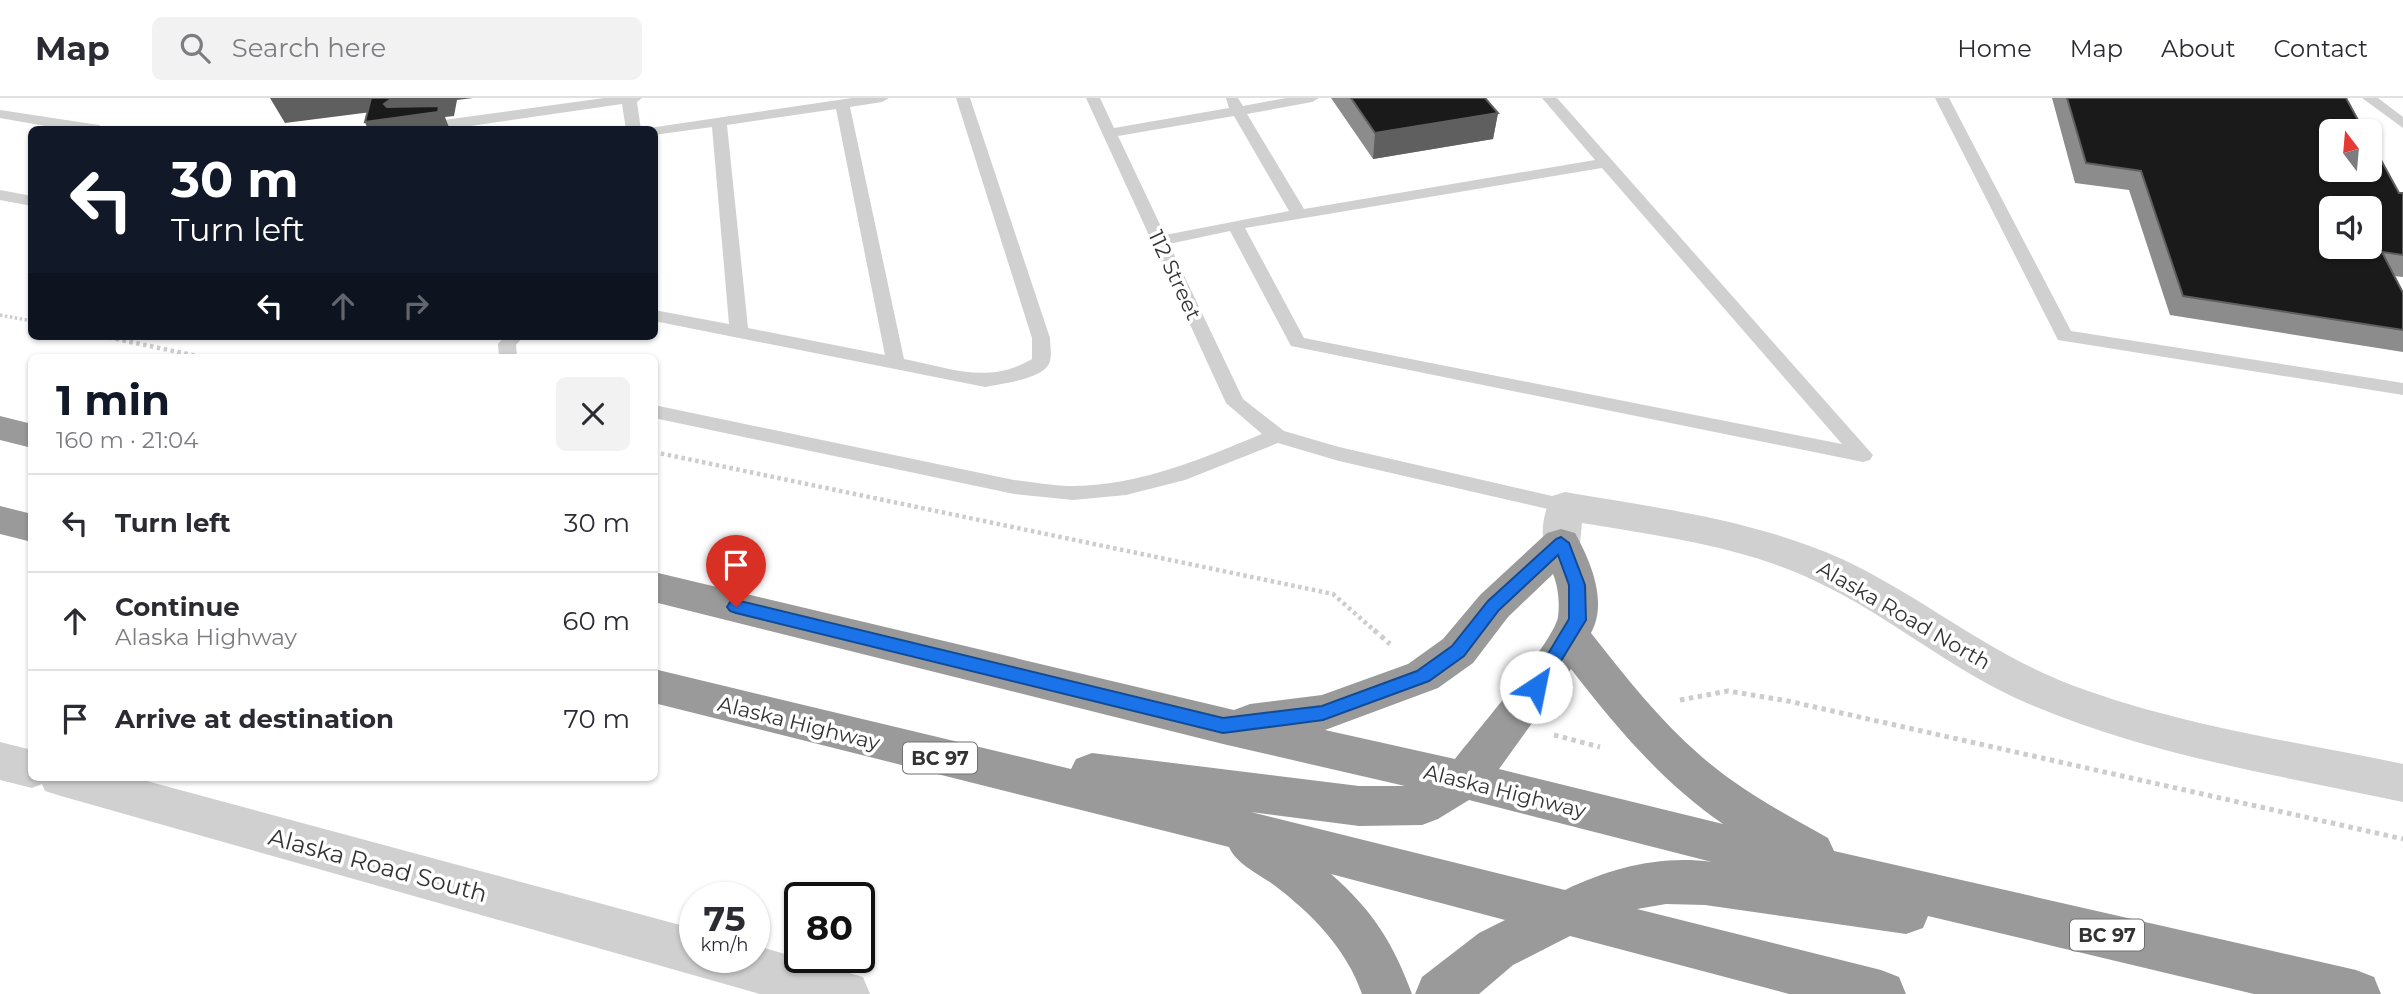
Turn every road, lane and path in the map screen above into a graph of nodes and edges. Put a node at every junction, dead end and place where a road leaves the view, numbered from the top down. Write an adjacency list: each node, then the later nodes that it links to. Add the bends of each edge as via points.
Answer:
1 (882, 98): 10 (lane)
2 (963, 98): 31 (lane, via 1041,338 1041,362 1019,375 985,380)
3 (1093, 98): 18 (lane, 112 Street)
4 (1312, 98): 9 (lane)
5 (1549, 98): 19 (lane)
6 (1942, 98): 32 (lane, via 2064,336)
7 (2369, 98): 13 (lane)
8 (632, 99): 15 (lane); 16 (lane)
9 (1235, 101): 18 (lane); 22 (lane)
10 (842, 104): 12 (lane); 31 (lane)
11 (0, 114): 14 (lane)
12 (719, 121): 17 (lane); 28 (lane)
13 (2403, 124)
14 (74, 126)
15 (436, 126)
16 (634, 126)
17 (658, 130)
18 (1109, 133): 24 (lane, 112 Street)
19 (1606, 163): 22 (lane); 23 (lane, via 1863,455 1297,342)
20 (0, 195): 21 (lane)
21 (28, 200)
22 (1299, 214): 23 (lane)
23 (1235, 225): 24 (lane)
24 (1159, 241): 36 (lane, 112 Street, via 1235,403)
25 (0, 315): 27 (path)
26 (658, 316): 28 (lane)
27 (28, 320)
28 (739, 331): 31 (lane)
29 (121, 340): 30 (path)
30 (188, 354)
31 (896, 363)
32 (2403, 389)
33 (658, 412): 36 (lane, via 1014,487 1073,493 1161,481)
34 (0, 428): 35 (highway)
35 (28, 435)
36 (1277, 436): 38 (lane, Alaska Road North)
37 (0, 520): 39 (highway)
38 (1563, 524): 41 (highway, via 1577,585 1578,620); 43 (highway, via 1458,651 1423,676 1323,713); 49 (street, Alaska Road North, via 1706,532 1760,545 1858,584 1970,654 2042,691 2109,717)
39 (28, 527)
40 (658, 588): 43 (highway, Alaska Highway / BC 97)
41 (1569, 635): 47 (highway, via 1550,668); 51 (highway, via 1672,757 1749,818)
42 (658, 687): 44 (highway, Alaska Highway / BC 97)
43 (1223, 726): 47 (highway, Alaska Highway / BC 97)
44 (895, 747): 47 (highway, via 1359,806 1422,805); 50 (highway, Alaska Highway / BC 97)
45 (0, 761): 46 (street)
46 (28, 768)
47 (1465, 780): 51 (highway, Alaska Highway / BC 97)
48 (75, 781): 53 (street, Alaska Road South)
49 (2403, 783)
50 (1227, 826): 52 (highway, Alaska Highway / BC 97); 57 (highway, via 1295,871 1352,925 1381,971)
51 (1857, 878): 54 (highway, Alaska Highway / BC 97)
52 (1566, 915): 54 (highway, via 1612,891 1666,881 1704,883); 58 (highway, via 1496,949); 59 (highway, Alaska Highway / BC 97)
53 (679, 948)
54 (2185, 953): 60 (highway, Alaska Highway / BC 97)
55 (770, 973): 56 (street)
56 (845, 994)
57 (1387, 994)
58 (1440, 994)
59 (1881, 994)
60 (2356, 994)

